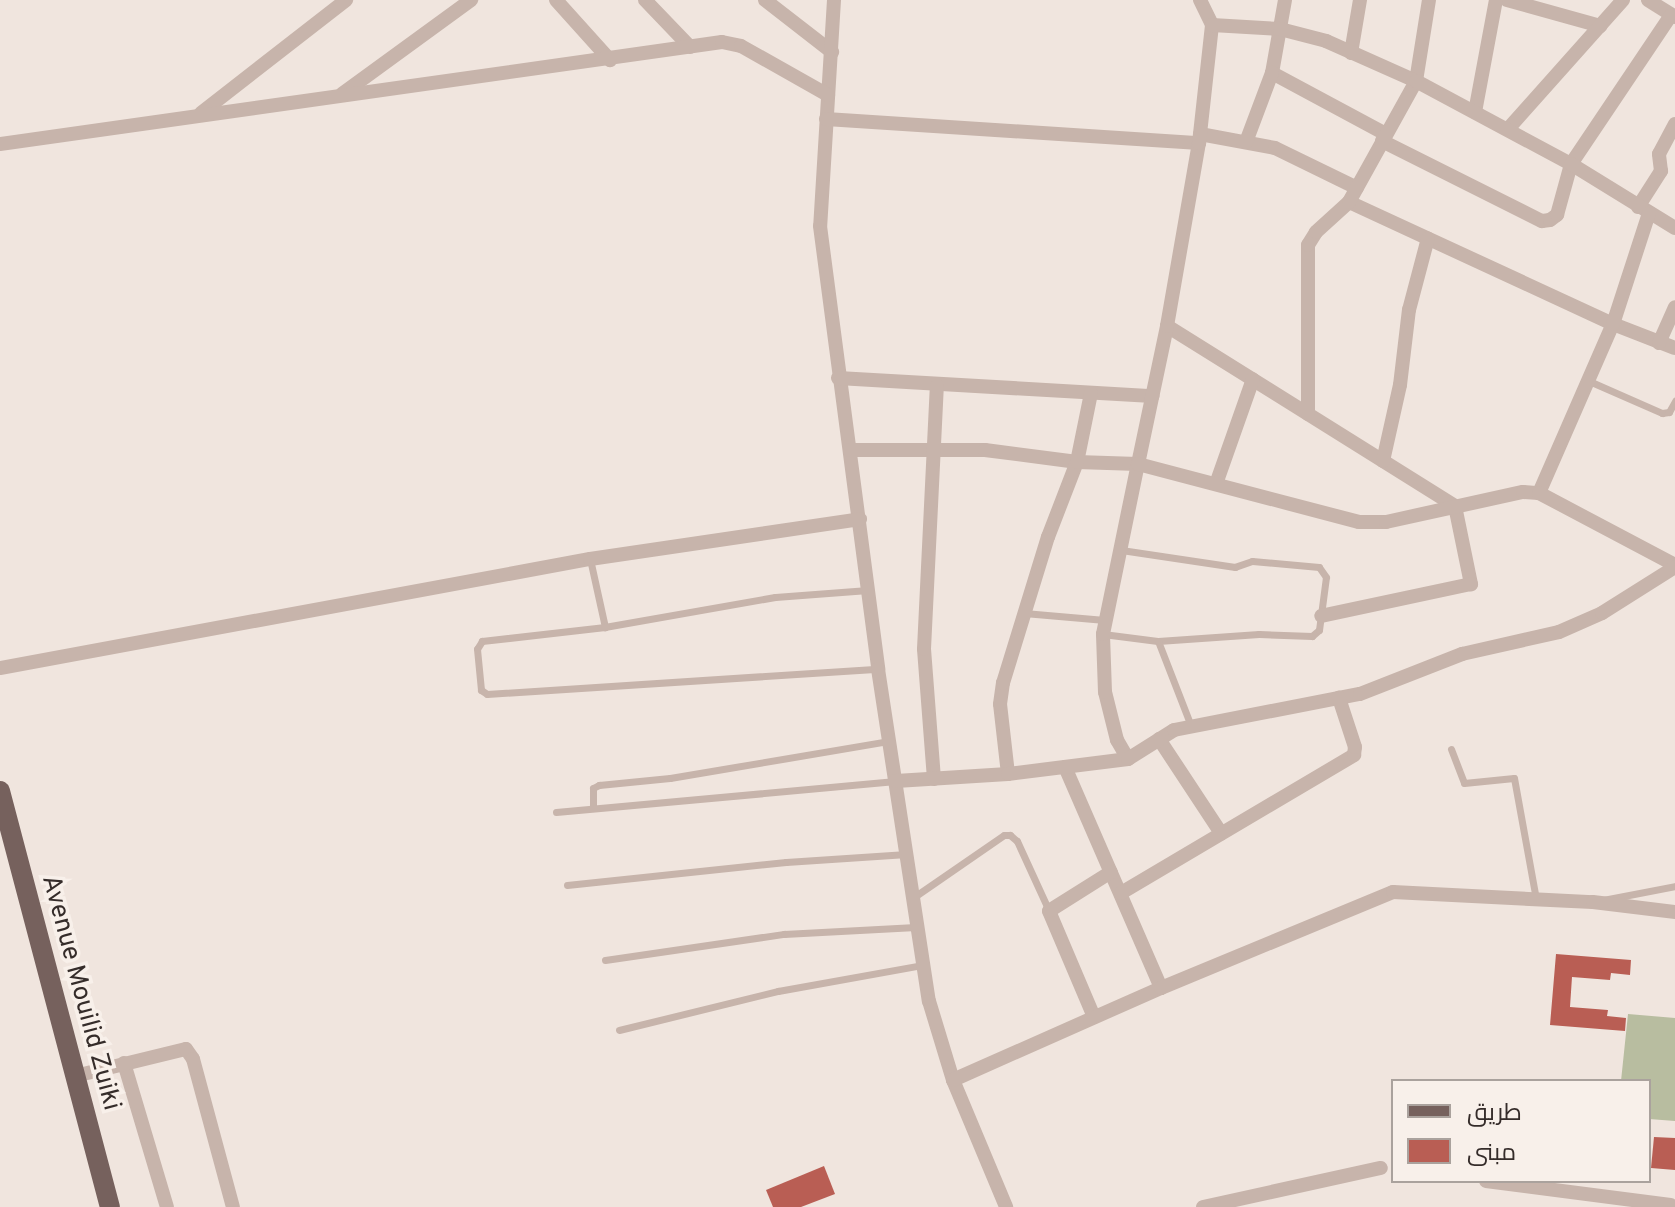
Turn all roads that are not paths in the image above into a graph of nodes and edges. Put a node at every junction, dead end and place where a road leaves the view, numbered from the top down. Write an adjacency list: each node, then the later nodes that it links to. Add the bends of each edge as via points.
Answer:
1 (346, 0): 28 (street)
2 (471, 0): 25 (street)
3 (556, 0): 22 (street)
4 (645, 0): 19 (street)
5 (765, 0): 20 (street)
6 (834, 0): 20 (street)
7 (1200, 0): 16 (street)
8 (1285, 0): 18 (street)
9 (1360, 0): 21 (street)
10 (1429, 0): 24 (street)
11 (1496, 0): 27 (street)
12 (1507, 0): 17 (street)
13 (1623, 0): 17 (street)
14 (1648, 0): 15 (street)
15 (1673, 16): 36 (street)
16 (1212, 25): 18 (street); 33 (street)
17 (1600, 26): 31 (street)
18 (1280, 29): 21 (street); 23 (street)
19 (690, 47): 22 (street); 26 (street, via 722,42 741,46)
20 (832, 52): 26 (street)
21 (1351, 53): 24 (street)
22 (610, 60): 25 (street)
23 (1272, 73): 32 (street); 34 (street)
24 (1416, 81): 27 (street); 32 (street)
25 (340, 95): 28 (street)
26 (828, 95): 29 (street)
27 (1475, 112): 31 (street)
28 (199, 115): 35 (street)
29 (826, 119): 33 (street); 47 (street, via 820,226)
30 (1675, 124): 39 (street, via 1659,154 1661,171)
31 (1508, 129): 36 (street)
32 (1384, 138): 36 (street, via 1542,221 1557,215); 37 (street)
33 (1199, 139): 34 (street); 44 (street)
34 (1246, 142): 37 (street, via 1275,148)
35 (0, 144)
36 (1571, 164): 39 (street)
37 (1357, 188): 38 (street)
38 (1349, 202): 41 (street); 54 (street, via 1308,245)
39 (1644, 210): 40 (street); 43 (street)
40 (1675, 228)
41 (1428, 238): 43 (street); 57 (street, via 1409,310)
42 (1675, 307): 45 (street)
43 (1613, 324): 45 (street); 49 (street)
44 (1167, 326): 48 (street); 52 (street)
45 (1659, 343): 46 (street)
46 (1675, 348)
47 (838, 378): 50 (street); 56 (street)
48 (1253, 379): 54 (street); 60 (street)
49 (1589, 381): 53 (lane, via 1662,413 1669,412); 61 (street)
50 (937, 386): 51 (street); 55 (street)
51 (1091, 393): 52 (street); 58 (street)
52 (1152, 396): 59 (street)
53 (1675, 401)
54 (1308, 414): 57 (street)
55 (936, 449): 56 (street); 58 (street); 83 (street, via 924,649)
56 (850, 450): 63 (street)
57 (1383, 461): 62 (street)
58 (1077, 462): 59 (street); 68 (street)
59 (1138, 464): 60 (street); 64 (street)
60 (1216, 484): 62 (street, via 1359,522 1386,522)
61 (1539, 493): 62 (street); 66 (street)
62 (1455, 506): 69 (street, via 1471,584)
63 (860, 519): 65 (street); 67 (street)
64 (1120, 549): 69 (lane, via 1235,567 1252,561 1319,567 1326,577); 71 (street)
65 (590, 559): 70 (lane); 73 (street)
66 (1675, 566): 75 (street, via 1580,624 1462,654 1395,683)
67 (868, 590): 70 (lane, via 775,597); 74 (street)
68 (1024, 613): 71 (lane); 82 (street, via 1000,704)
69 (1321, 616): 72 (lane, via 1312,636)
70 (605, 627): 74 (lane, via 482,641 477,649 481,690 487,694)
71 (1104, 627): 72 (lane); 80 (street, via 1105,692 1117,740)
72 (1158, 641): 76 (lane)
73 (0, 668)
74 (878, 669): 78 (street)
75 (1339, 698): 76 (street); 88 (street, via 1354,755)
76 (1191, 726): 77 (street)
77 (1159, 739): 80 (street); 88 (street)
78 (889, 741): 84 (street); 86 (lane, via 599,785 593,788)
79 (1451, 749): 95 (lane, via 1464,783 1514,778)
80 (1128, 759): 81 (street)
81 (1065, 767): 82 (street); 90 (street)
82 (1008, 774): 83 (street)
83 (934, 779): 84 (street)
84 (896, 781): 86 (lane); 89 (street)
85 (0, 791): 106 (main road, Avenue Mouilid Zuiki)
86 (593, 806): 87 (lane)
87 (556, 812)
88 (1221, 833): 93 (street)
89 (907, 854): 91 (lane); 94 (street)
90 (1111, 872): 93 (street); 97 (street)
91 (567, 885)
92 (1675, 886): 96 (lane)
93 (1121, 893): 102 (street)
94 (912, 898): 97 (lane, via 1010,835); 99 (street)
95 (1536, 899): 96 (street); 102 (street, via 1393,892)
96 (1593, 902): 98 (street)
97 (1049, 911): 103 (street)
98 (1675, 912)
99 (916, 927): 100 (lane, via 784,934); 101 (street)
100 (605, 960)
101 (922, 965): 104 (lane, via 778,991); 107 (street)
102 (1161, 988): 103 (street)
103 (1094, 1017): 107 (street)
104 (619, 1030)
105 (124, 1063): 106 (street); 113 (street); 114 (street, via 189,1052)
106 (75, 1076): 112 (main road, Avenue Mouilid Zuiki)
107 (953, 1080): 115 (street)
108 (1387, 1168): 116 (street)
109 (1499, 1183): 110 (street)
110 (1627, 1203): 111 (street)
111 (1670, 1205)
112 (110, 1207)
113 (167, 1207)
114 (233, 1207)
115 (1006, 1207)
116 (1203, 1207)

